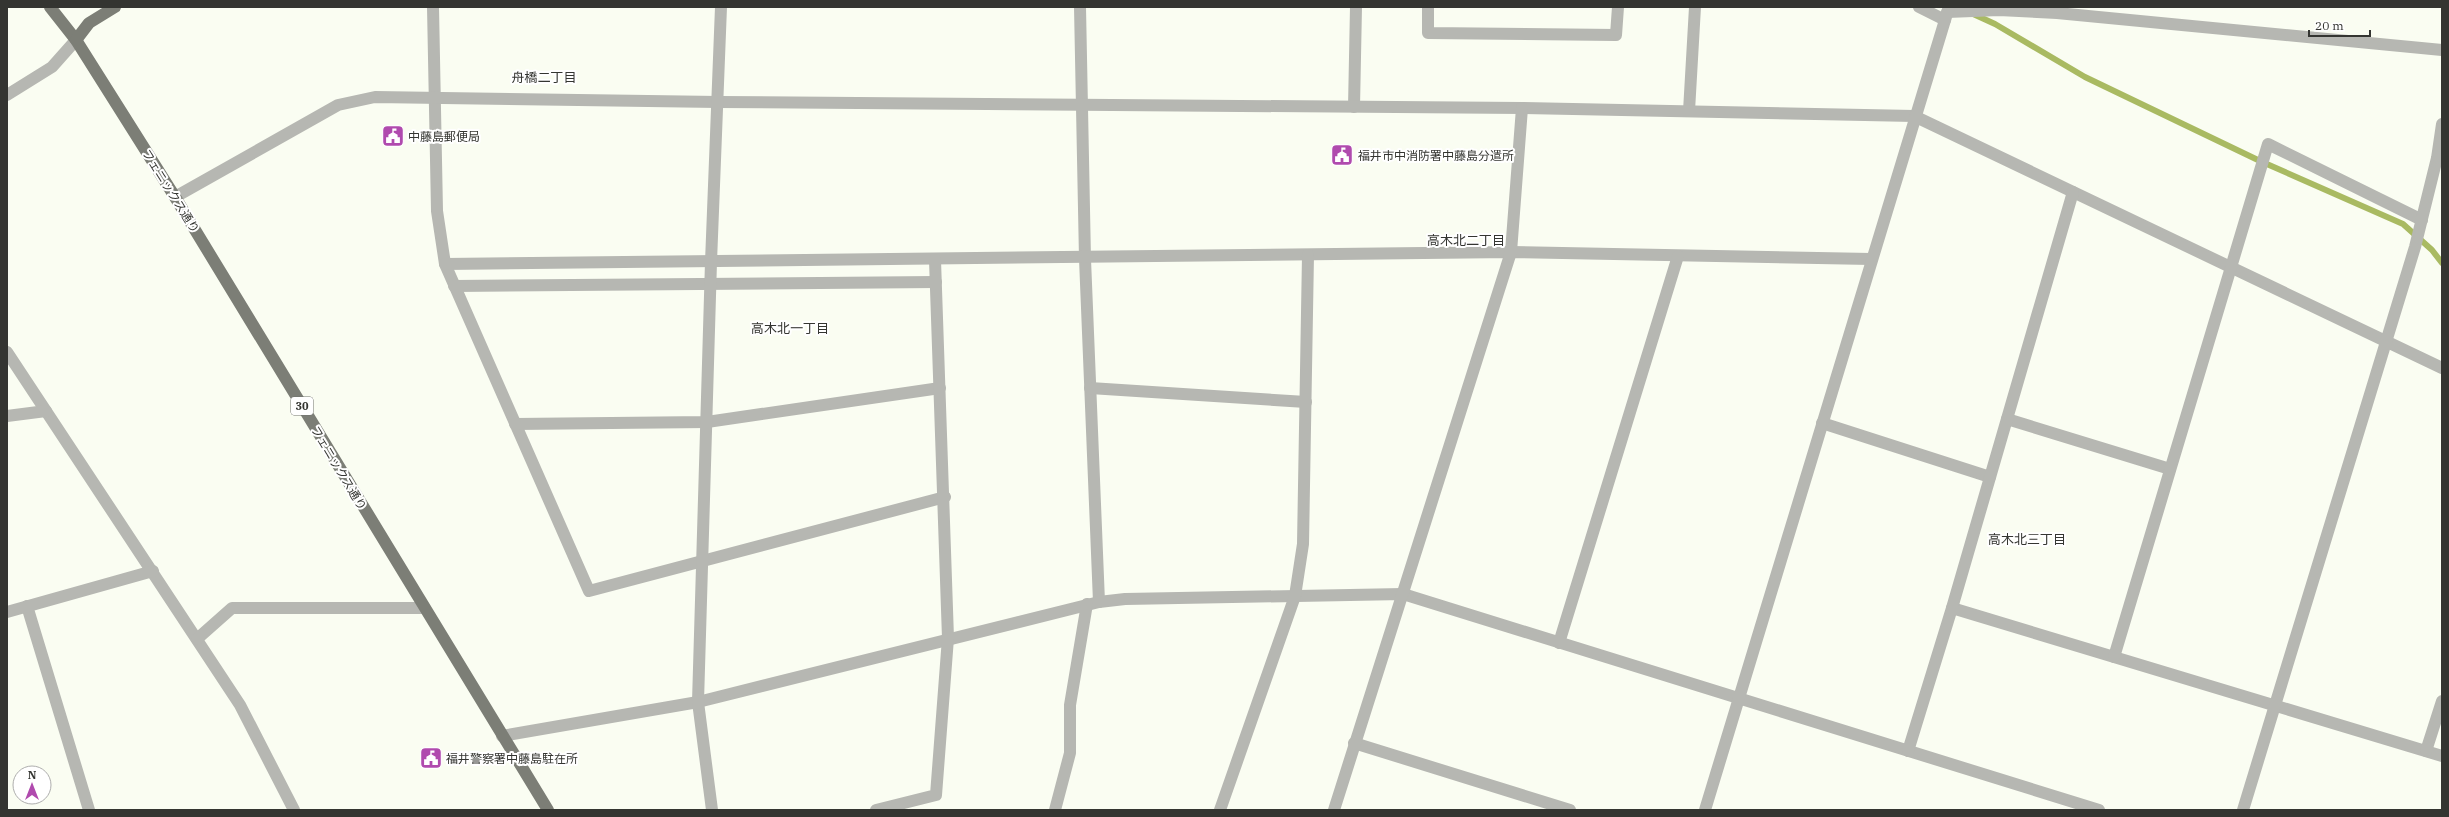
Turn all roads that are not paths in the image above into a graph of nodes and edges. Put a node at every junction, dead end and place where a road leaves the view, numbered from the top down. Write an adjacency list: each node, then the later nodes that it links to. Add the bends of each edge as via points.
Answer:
1 (50, 7): 12 (main road, フェニックス通り / 30)
2 (115, 7): 12 (main road, via 89,23)
3 (433, 7): 15 (street)
4 (721, 7): 16 (street)
5 (1080, 7): 17 (street)
6 (1356, 7): 18 (street)
7 (1428, 7): 8 (street, via 1428,33 1616,35)
8 (1618, 7)
9 (1695, 7): 20 (street)
10 (1919, 7): 11 (street)
11 (1947, 13): 13 (street, via 1999,10 2057,13); 21 (street)
12 (76, 40): 14 (street, via 52,67); 24 (main road, フェニックス通り / 30)
13 (2442, 50)
14 (7, 95)
15 (434, 99): 16 (street); 24 (street, via 375,97 338,106); 33 (street, via 437,211)
16 (718, 102): 17 (street); 32 (street)
17 (1084, 104): 18 (street); 29 (street)
18 (1354, 106): 19 (street)
19 (1522, 108): 20 (street); 26 (street)
20 (1689, 111): 21 (street)
21 (1914, 116): 23 (street); 30 (street)
22 (2442, 124): 25 (street, via 2437,158)
23 (2073, 192): 34 (street); 46 (street)
24 (175, 198): 60 (main road, フェニックス通り / 30)
25 (2422, 220): 34 (street, via 2268,144); 38 (street)
26 (1511, 252): 27 (street); 28 (street); 55 (street)
27 (1308, 254): 29 (street); 43 (street)
28 (1678, 256): 30 (street); 65 (street)
29 (1085, 259): 31 (street); 42 (street)
30 (1871, 259): 48 (street)
31 (935, 260): 32 (street); 35 (street)
32 (711, 262): 33 (street); 36 (street)
33 (445, 264): 37 (street)
34 (2230, 267): 38 (street); 50 (street)
35 (936, 282): 36 (street); 41 (street)
36 (710, 284): 37 (street); 47 (street)
37 (454, 286): 49 (street)
38 (2387, 341): 40 (street); 70 (street)
39 (7, 352): 44 (street)
40 (2442, 368)
41 (940, 388): 47 (street); 52 (street)
42 (1090, 388): 43 (street); 57 (street)
43 (1306, 402): 56 (street, via 1303,544)
44 (46, 411): 45 (street); 54 (street)
45 (7, 416)
46 (2007, 419): 50 (street); 51 (street)
47 (707, 422): 49 (street); 53 (street)
48 (1822, 423): 51 (street); 67 (street)
49 (515, 424): 53 (street, via 589,591)
50 (2170, 469): 66 (street)
51 (1990, 477): 61 (street)
52 (945, 497): 53 (street); 63 (street)
53 (703, 562): 69 (street)
54 (153, 571): 59 (street); 64 (street)
55 (1403, 594): 56 (street); 65 (street); 72 (street)
56 (1295, 596): 57 (street); 82 (street)
57 (1099, 602): 58 (street)
58 (1087, 604): 63 (street); 81 (street, via 1070,705 1070,753)
59 (27, 606): 62 (street); 76 (street)
60 (424, 608): 64 (street, via 232,608); 71 (main road, フェニックス通り / 30)
61 (1952, 608): 66 (street); 73 (street)
62 (7, 612)
63 (948, 638): 69 (street); 80 (street, via 936,795)
64 (197, 639): 77 (street, via 240,705)
65 (1559, 643): 67 (street)
66 (2114, 656): 70 (street)
67 (1740, 699): 73 (street); 85 (street)
68 (2442, 701): 74 (street)
69 (698, 702): 71 (street); 79 (street)
70 (2274, 704): 74 (street); 87 (street)
71 (502, 736): 78 (main road, フェニックス通り / 30)
72 (1354, 743): 83 (street); 84 (street)
73 (1908, 751): 86 (street)
74 (2426, 751): 75 (street)
75 (2442, 756)
76 (89, 810)
77 (294, 810)
78 (548, 810)
79 (712, 810)
80 (876, 810)
81 (1055, 810)
82 (1220, 810)
83 (1334, 810)
84 (1570, 810)
85 (1705, 810)
86 (2099, 810)
87 (2243, 810)

